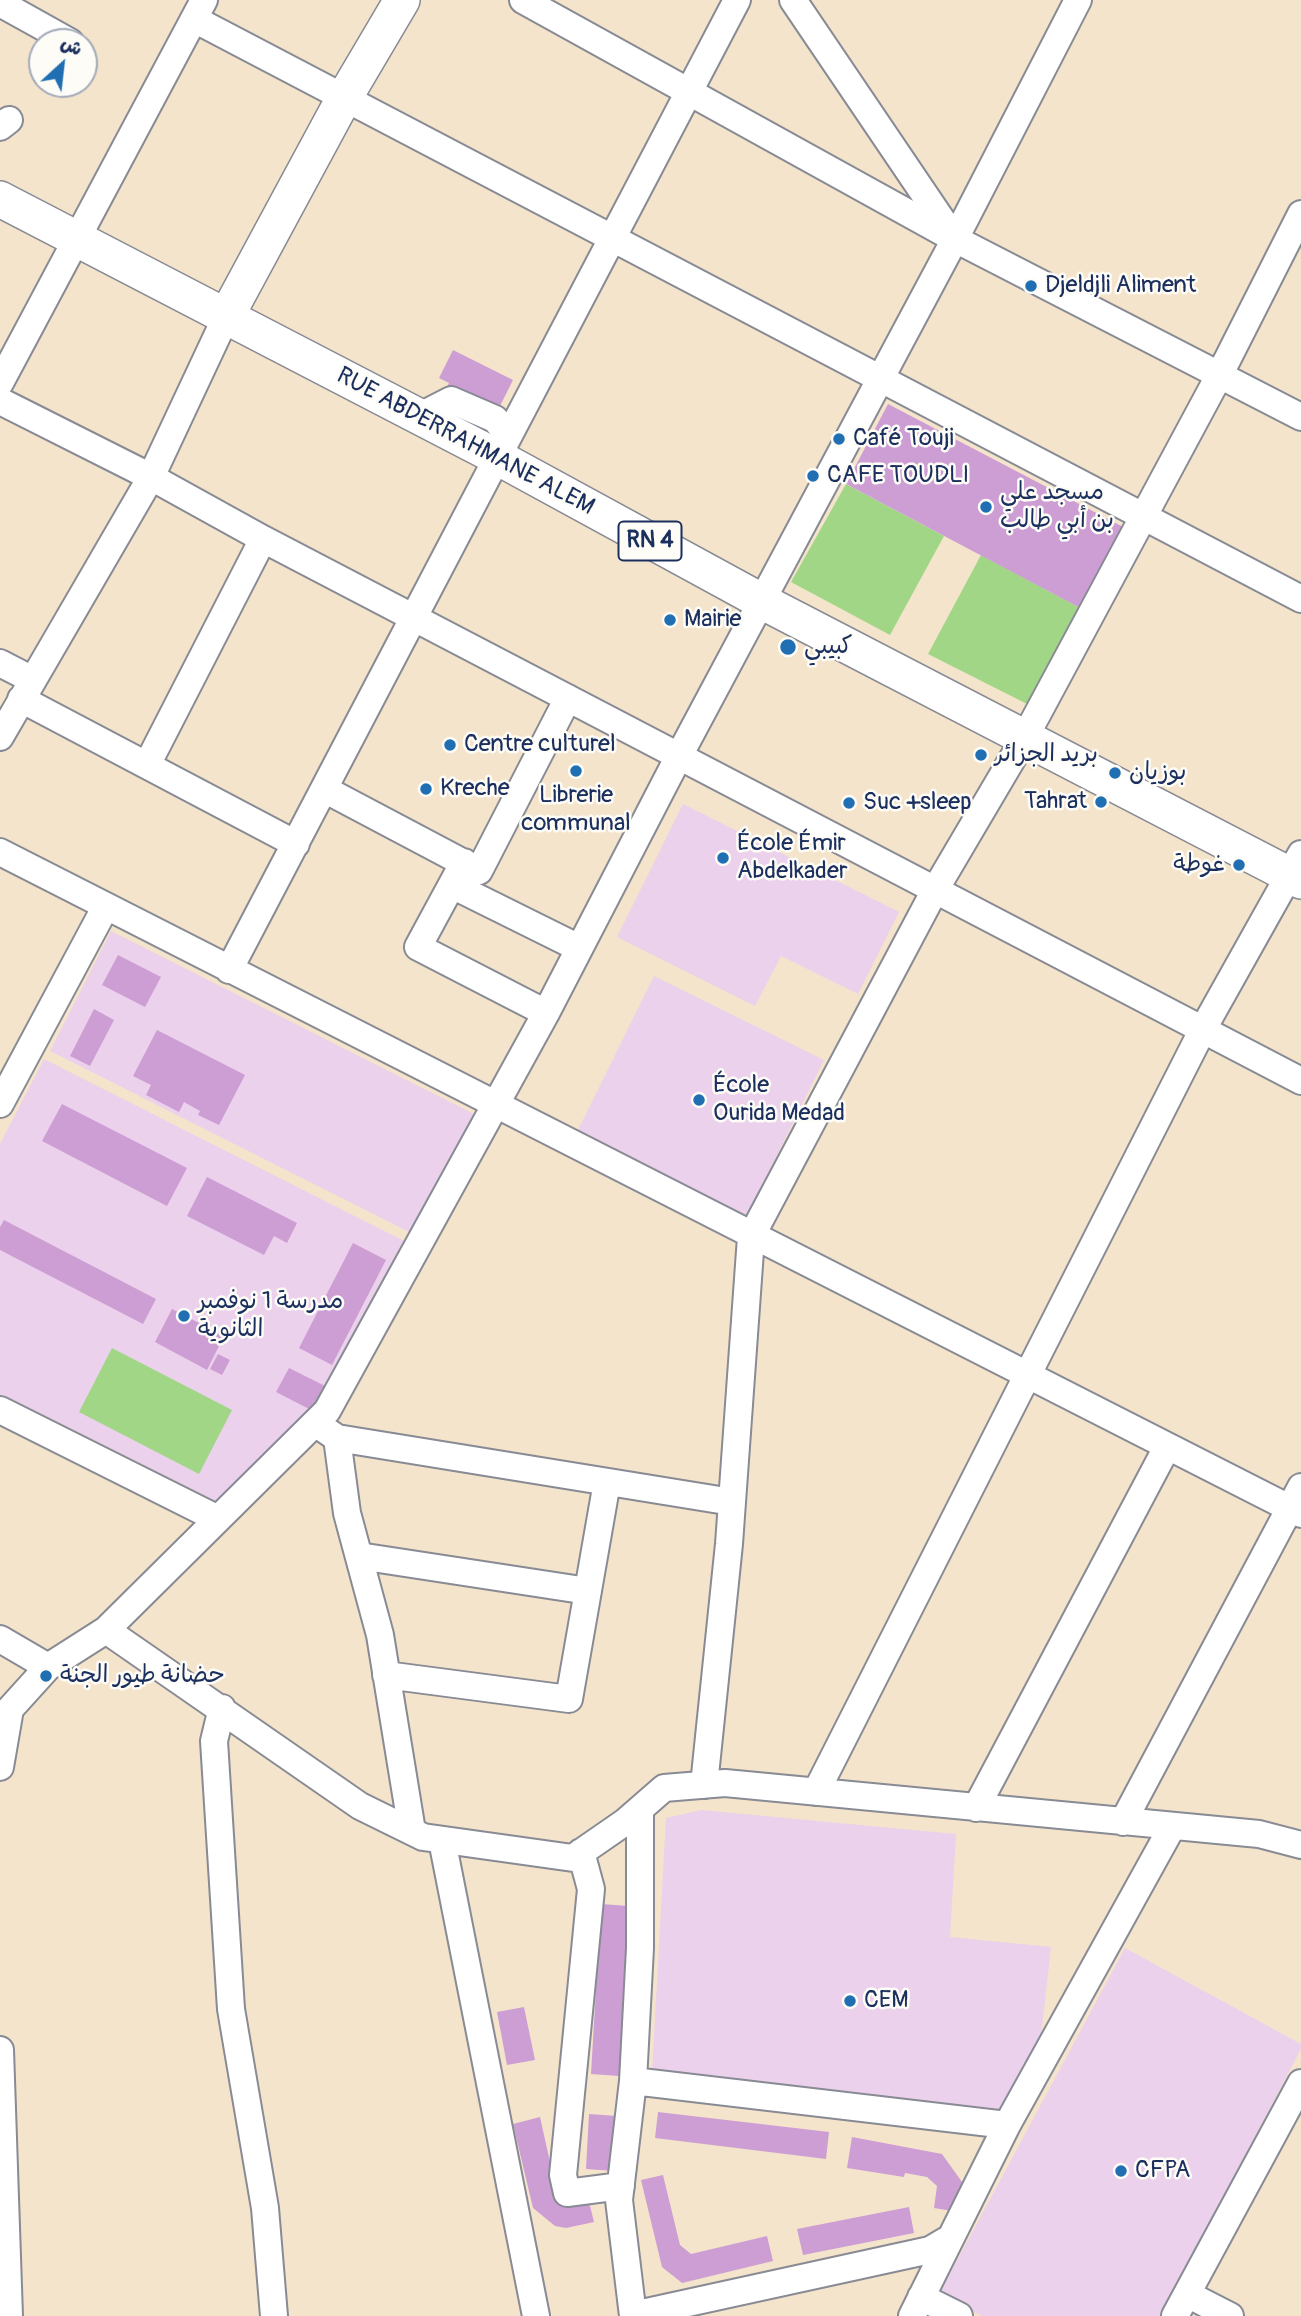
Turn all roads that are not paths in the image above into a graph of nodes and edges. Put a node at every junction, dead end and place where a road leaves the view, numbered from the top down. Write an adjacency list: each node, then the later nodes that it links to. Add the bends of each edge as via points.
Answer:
1 (402, 0): 10 (main road)
2 (523, 0): 9 (street)
3 (737, 0): 9 (street)
4 (793, 0): 14 (street)
5 (1078, 0): 14 (street)
6 (0, 3): 8 (street)
7 (199, 9): 10 (street); 15 (street)
8 (45, 28)
9 (690, 93): 13 (street); 14 (street)
10 (343, 100): 13 (street); 16 (main road)
11 (0, 199): 15 (main road, RUE ABDERRAHMANE ALEM / RN 4)
12 (1301, 214): 18 (street)
13 (611, 237): 19 (street); 23 (street)
14 (955, 239): 18 (street); 19 (street)
15 (77, 240): 16 (main road, RUE ABDERRAHMANE ALEM / RN 4); 17 (street)
16 (226, 317): 23 (main road, RUE ABDERRAHMANE ALEM / RN 4, via 418,416); 24 (street)
17 (8, 349): 20 (street)
18 (1220, 374): 22 (street); 25 (street)
19 (881, 380): 25 (street); 28 (street)
20 (0, 383)
21 (0, 401): 24 (street)
22 (1301, 417)
23 (502, 446): 28 (main road, RUE ABDERRAHMANE ALEM / RN 4); 29 (street)
24 (151, 477): 26 (street); 31 (street)
25 (1142, 518): 27 (street); 34 (street)
26 (263, 539): 29 (street); 36 (street)
27 (1301, 599)
28 (763, 602): 34 (main road, RUE ABDERRAHMANE ALEM / RN 4); 35 (street)
29 (412, 617): 32 (street); 37 (street)
30 (0, 663): 31 (street)
31 (26, 689): 33 (street); 36 (street)
32 (568, 698): 35 (street); 41 (street, via 479,871)
33 (2, 729)
34 (1024, 739): 40 (main road, RUE ABDERRAHMANE ALEM / RN 4); 42 (street)
35 (679, 756): 42 (street); 44 (street)
36 (147, 765): 38 (street)
37 (324, 789): 38 (street); 41 (street)
38 (296, 844): 45 (street)
39 (0, 852): 43 (street)
40 (1297, 870): 47 (street)
41 (458, 874): 44 (street); 46 (street, via 418,947)
42 (935, 890): 47 (street); 51 (street)
43 (106, 906): 45 (street); 49 (street)
44 (579, 948): 46 (street)
45 (229, 970): 50 (street)
46 (546, 1013): 50 (street)
47 (1203, 1030): 48 (street); 52 (street)
48 (1301, 1081)
49 (0, 1104)
50 (495, 1106): 51 (street); 54 (street, via 327,1411)
51 (751, 1237): 52 (street); 58 (street)
52 (1027, 1377): 56 (street); 70 (street)
53 (0, 1410): 60 (street)
54 (315, 1423): 55 (street); 60 (street)
55 (337, 1438): 57 (street); 61 (street, via 347,1513)
56 (1167, 1447): 59 (street); 71 (street)
57 (607, 1482): 58 (street); 62 (street)
58 (732, 1502): 69 (street)
59 (1297, 1503): 73 (street)
60 (218, 1519): 63 (street)
61 (359, 1556): 62 (street); 66 (street)
62 (588, 1591): 66 (street, via 569,1699)
63 (106, 1630): 65 (street); 67 (street)
64 (0, 1639): 65 (street)
65 (48, 1667): 68 (street, via 10,1709)
66 (386, 1675): 75 (street)
67 (222, 1708): 75 (street, via 360,1806); 89 (street, via 214,1741 231,2009 265,2208)
68 (0, 1767)
69 (704, 1785): 70 (street); 72 (street, via 664,1788)
70 (816, 1792): 71 (street)
71 (976, 1808): 73 (street)
72 (640, 1809): 78 (street); 80 (street, via 640,1948)
73 (1124, 1822): 74 (street)
74 (1171, 1827): 77 (street, via 1259,1834); 82 (street)
75 (412, 1831): 76 (street)
76 (443, 1840): 78 (street, via 573,1858); 90 (street)
77 (1301, 1845)
78 (581, 1852): 83 (street, via 592,1889 563,2175 567,2193)
79 (0, 2050): 87 (street)
80 (633, 2081): 82 (street); 83 (street)
81 (1301, 2083): 85 (street)
82 (1007, 2126): 84 (street)
83 (621, 2186): 88 (street)
84 (947, 2240): 86 (street); 88 (street, via 930,2250)
85 (1181, 2305): 92 (street)
86 (916, 2306): 91 (street)
87 (6, 2311)
88 (633, 2315)
89 (274, 2316)
90 (536, 2316)
91 (959, 2316)
92 (1230, 2316)

